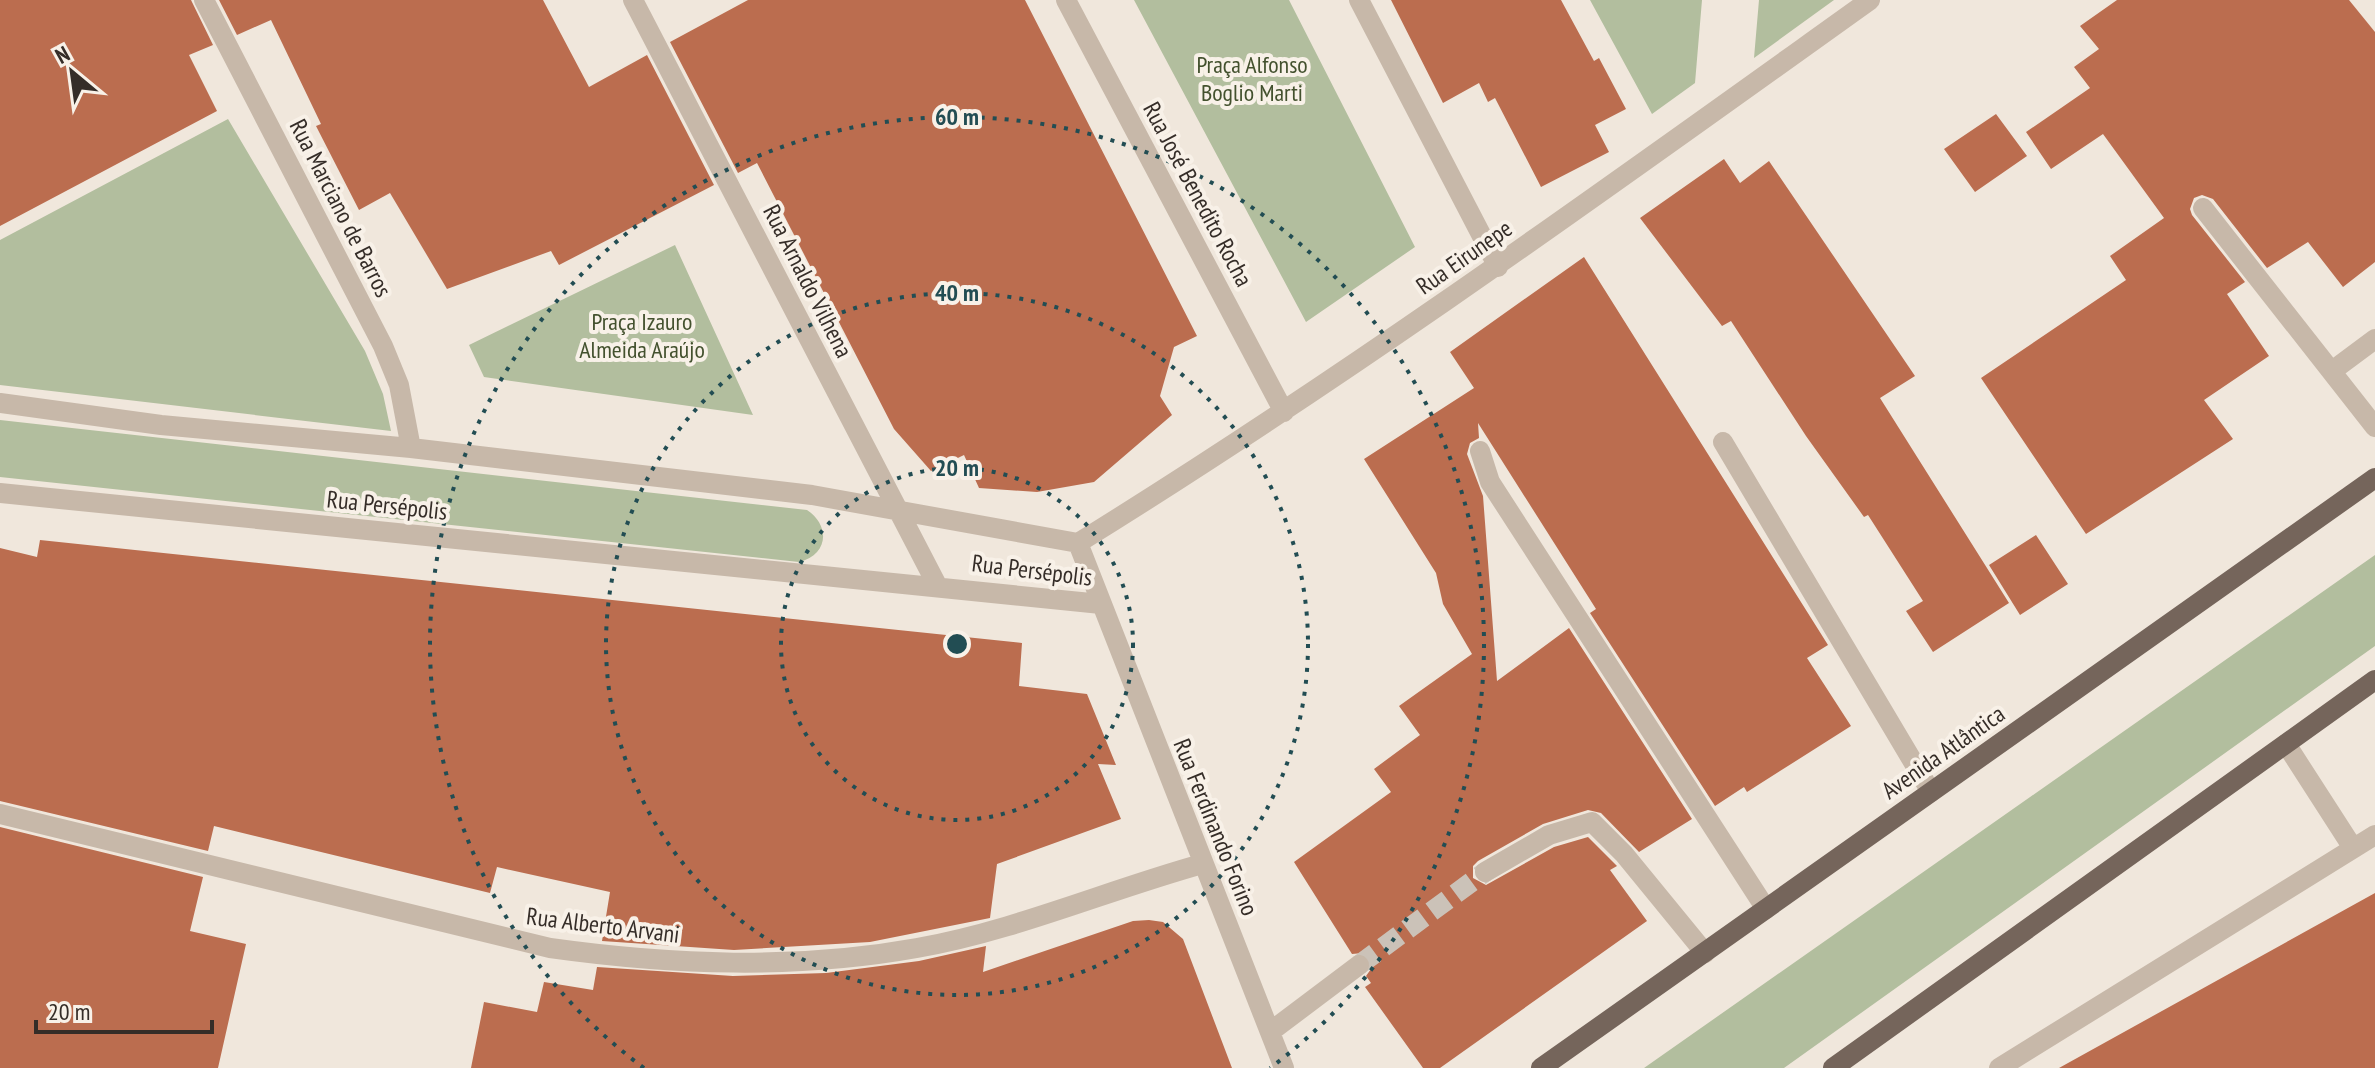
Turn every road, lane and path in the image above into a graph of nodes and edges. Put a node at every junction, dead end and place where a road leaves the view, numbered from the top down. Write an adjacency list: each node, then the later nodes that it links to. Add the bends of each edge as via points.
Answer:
1 (204, 0): 14 (street, Rua Marciano de Barros, via 383,346 399,385)
2 (633, 0): 18 (street, Rua Arnaldo Vilhena)
3 (1066, 0): 11 (street, Rua José Benedito Rocha)
4 (1359, 0): 7 (street)
5 (1870, 0): 7 (street, Rua Eirunepe)
6 (2203, 208): 9 (street)
7 (1498, 267): 11 (street, Rua Eirunepe)
8 (2375, 339): 9 (street)
9 (2332, 371): 12 (street)
10 (0, 403): 14 (street, Rua Persépolis, via 161,425)
11 (1284, 412): 19 (street, Rua Eirunepe)
12 (2375, 427)
13 (1723, 442): 24 (street)
14 (411, 448): 18 (street, Rua Persépolis)
15 (1480, 451): 30 (street, via 1490,482)
16 (2375, 478): 24 (main road, Avenida Atlântica)
17 (0, 493): 20 (street, Rua Persépolis)
18 (895, 508): 19 (street, Rua Persépolis); 20 (street, Rua Arnaldo Vilhena)
19 (1078, 543): 21 (street, Rua Persépolis)
20 (937, 585): 21 (street, Rua Persépolis)
21 (1101, 604): 28 (street, Rua Ferdinando Forino)
22 (2375, 680): 23 (main road)
23 (2286, 744): 27 (street); 36 (main road)
24 (1931, 792): 30 (main road, Avenida Atlântica)
25 (0, 814): 28 (street, Rua Alberto Arvani, via 550,948 643,961 765,964 919,948)
26 (2375, 835): 27 (street)
27 (2353, 848): 37 (street)
28 (1202, 864): 33 (street, Rua Ferdinando Forino)
29 (1485, 872): 31 (street, via 1549,835 1592,822)
30 (1766, 909): 31 (main road, Avenida Atlântica)
31 (1705, 953): 35 (main road, Avenida Atlântica)
32 (1359, 965): 33 (street)
33 (1270, 1032): 34 (street, Rua Ferdinando Forino)
34 (1284, 1068)
35 (1541, 1068)
36 (1833, 1068)
37 (1999, 1068)

